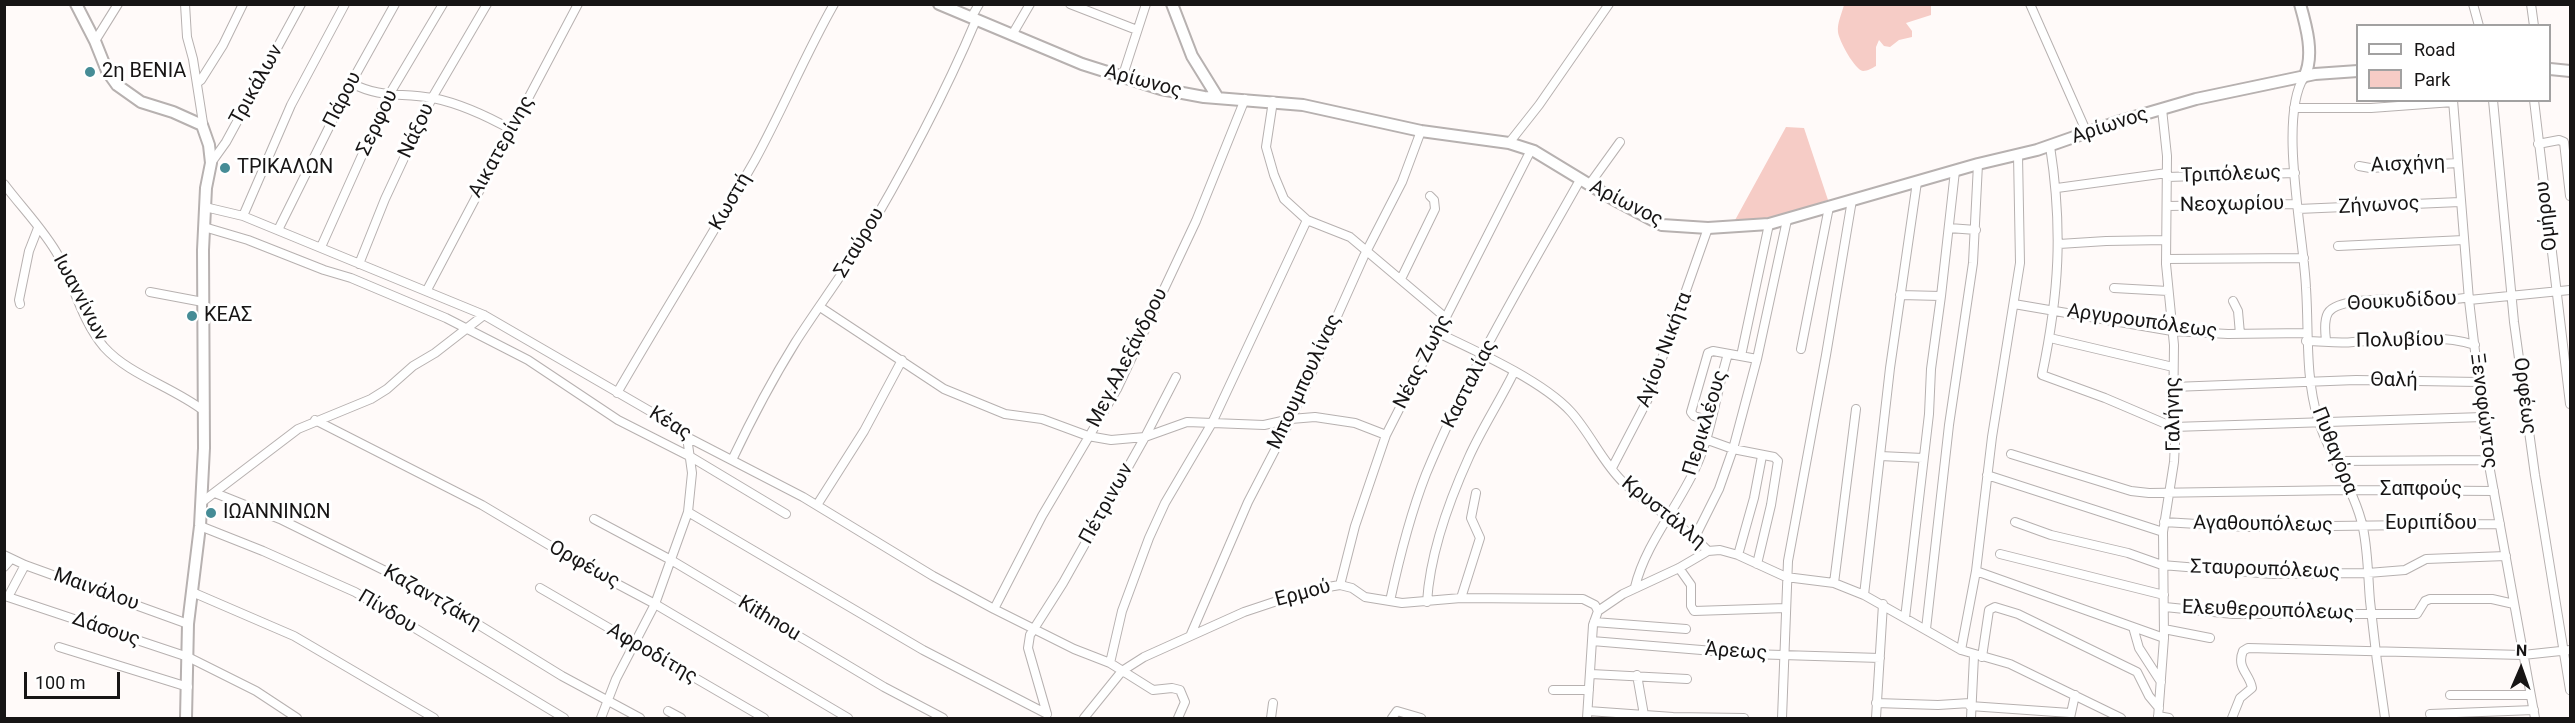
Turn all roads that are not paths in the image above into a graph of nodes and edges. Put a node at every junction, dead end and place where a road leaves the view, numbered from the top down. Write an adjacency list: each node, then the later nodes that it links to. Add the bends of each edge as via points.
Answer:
1 (76, 4): 28 (street)
2 (118, 4): 28 (street)
3 (185, 4): 34 (street, via 187,37)
4 (243, 4): 34 (street, via 223,45)
5 (301, 4): 57 (street, Τρικάλων)
6 (345, 4): 76 (street, via 291,105)
7 (395, 4): 35 (street, Πάρου)
8 (443, 4): 36 (street, Σερφου)
9 (487, 4): 37 (street, Νάξου)
10 (578, 4): 48 (street, Αικατερίνης)
11 (834, 4): 134 (street, Κωστή, via 755,159)
12 (939, 4): 23 (street, Αρίωνος)
13 (979, 4): 23 (street, Σταύρου)
14 (1029, 4): 27 (street)
15 (1070, 4): 26 (street)
16 (1146, 4): 26 (street)
17 (1172, 4): 38 (street, via 1192,56)
18 (2030, 4): 50 (street)
19 (2300, 4): 32 (street, via 2309,62)
20 (2473, 4): 24 (street)
21 (2531, 4): 25 (street)
22 (1608, 5): 52 (street)
23 (974, 19): 27 (street, Αρίωνος); 110 (street, Σταύρου, via 949,86)
24 (2478, 24)
25 (2535, 24)
26 (1137, 30): 33 (street)
27 (1012, 35): 33 (street, Αρίωνος)
28 (95, 41): 47 (street, via 107,71 128,95)
29 (2551, 69): 31 (street)
30 (2356, 71): 32 (street, Αρίωνος)
31 (2571, 71)
32 (2304, 77): 45 (street, Πυθαγόρα); 46 (street, Αρίωνος)
33 (1122, 78): 38 (street, Αρίωνος, via 1179,93)
34 (197, 82): 47 (street)
35 (351, 82): 36 (street, via 369,92); 84 (street, Πάρου)
36 (389, 95): 37 (street); 90 (street, Σερφου)
37 (432, 98): 48 (street, via 482,114); 94 (street, Νάξου)
38 (1218, 98): 39 (street, Αρίωνος)
39 (1245, 99): 40 (street, Αρίωνος); 146 (street, Μεγ.Αλεξάνδρου, via 1196,220 1117,389)
40 (1272, 101): 49 (street, Αρίωνος, via 1314,106); 77 (street, via 1265,138 1274,175 1284,200)
41 (2441, 102): 45 (street, via 2371,108)
42 (2453, 102): 58 (street, Ξενοφώντος)
43 (2493, 102): 104 (street, Ορφέως)
44 (2534, 102): 53 (street, Ομήρου)
45 (2294, 108): 62 (street, Πυθαγόρα)
46 (2162, 109): 50 (street, Αρίωνος); 63 (street, Γαλήνης)
47 (202, 126): 57 (street)
48 (512, 130): 97 (street, Αικατερίνης)
49 (1421, 131): 52 (street, Αρίωνος); 91 (street, Μπουμπουλίνας, via 1402,182)
50 (2088, 133): 54 (street, Αρίωνος)
51 (1620, 142): 65 (street, Κασταλίας)
52 (1509, 143): 55 (street, Αρίωνος)
53 (2538, 144): 69 (street, via 2564,142); 101 (street, Ομήρου)
54 (2050, 146): 56 (street, Αρίωνος); 67 (street)
55 (1531, 150): 65 (street, Αρίωνος); 113 (street, Νέας Ζωής)
56 (2018, 154): 59 (street, Αρίωνος); 109 (street, via 2020,263)
57 (211, 163): 74 (street)
58 (2458, 163): 60 (street, Αισχήνη); 71 (street, Ξενοφώντος)
59 (1978, 164): 61 (street, Αρίωνος); 85 (street)
60 (2359, 166)
61 (1955, 171): 64 (street, Αρίωνος); 83 (street)
62 (2295, 173): 63 (street, Τριπόλεως); 73 (street, Πυθαγόρα)
63 (2167, 175): 67 (street, Τριπόλεως); 72 (street, Γαλήνης)
64 (1917, 182): 70 (street, Αρίωνος); 102 (street)
65 (1585, 183): 82 (street, Αρίωνος, via 1662,225); 124 (street, Κασταλίας, via 1528,271)
66 (4, 184): 81 (street, Ιωαννίνων)
67 (2057, 188): 88 (street)
68 (1430, 196): 95 (street, via 1436,208)
69 (2571, 196)
70 (1852, 200): 75 (street, Αρίωνος); 192 (street)
71 (2460, 202): 73 (street, Ζήνωνος); 87 (street, Ξενοφώντος)
72 (2167, 206): 73 (street, Νεοχωρίου); 86 (street, Γαλήνης)
73 (2297, 206): 92 (street, Πυθαγόρα)
74 (205, 207): 76 (street, Κέας); 80 (street)
75 (1829, 207): 78 (street, Αρίωνος); 122 (street)
76 (243, 216): 84 (street, Κέας)
77 (1307, 220): 91 (street, via 1350,237); 143 (street)
78 (1787, 220): 79 (street, Αρίωνος); 126 (street)
79 (1769, 224): 82 (street, Αρίωνος); 125 (street)
80 (204, 227): 106 (street); 114 (street, via 351,278)
81 (38, 228): 108 (street, via 25,266); 137 (street, Ιωαννίνων, via 59,257 82,312 104,346 126,365)
82 (1708, 228): 159 (street, Αγίου Νικήτα, via 1647,401)
83 (1949, 228): 85 (street); 103 (street)
84 (278, 230): 90 (street, Κέας)
85 (1976, 230): 217 (street)
86 (2166, 240): 88 (street); 93 (street, Γαλήνης)
87 (2464, 240): 89 (street); 105 (street, Ξενοφώντος)
88 (2060, 244): 111 (street)
89 (2338, 246)
90 (321, 247): 94 (street, Κέας)
91 (1366, 253): 95 (street); 139 (street, Μπουμπουλίνας)
92 (2304, 258): 93 (street); 118 (street, Πυθαγόρα)
93 (2166, 259): 100 (street, Γαλήνης)
94 (359, 264): 97 (street, Κέας)
95 (1401, 279): 113 (street)
96 (2114, 288): 100 (street)
97 (427, 290): 112 (street, Κέας)
98 (2571, 290): 101 (street, Θουκυδίδου)
99 (150, 291): 106 (street)
100 (2168, 291): 115 (street, Γαλήνης)
101 (2556, 292): 104 (street, Θουκυδίδου); 135 (street, Ομήρου)
102 (1900, 295): 103 (street); 153 (street)
103 (1941, 296): 155 (street)
104 (2513, 297): 105 (street, Θουκυδίδου); 226 (street, Ορφέως, via 2535,475)
105 (2469, 298): 120 (street, Θουκυδίδου, via 2367,300 2340,305 2327,316); 121 (street, Ξενοφώντος)
106 (203, 302): 137 (street)
107 (2233, 302): 117 (street)
108 (20, 304)
109 (2014, 304): 111 (street, Αργυρουπόλεως); 160 (street)
110 (820, 307): 127 (street); 156 (street, Σταύρου, via 752,417)
111 (2055, 309): 115 (street, Αργυρουπόλεως); 119 (street)
112 (484, 315): 114 (street); 134 (street, Κέας)
113 (1446, 318): 116 (street, Νέας Ζωής)
114 (467, 330): 140 (street, via 371,399); 154 (street, via 528,360 618,420)
115 (2172, 331): 117 (street, Αργυρουπόλεως); 128 (street, Γαλήνης)
116 (1438, 333): 124 (street, Κρυστάλλη); 145 (street, Νέας Ζωής)
117 (2240, 334): 118 (street, Αργυρουπόλεως)
118 (2306, 337): 120 (street, Αργυρουπόλεως); 132 (street, Πυθαγόρα)
119 (2050, 338): 128 (street); 144 (street, via 2042,375)
120 (2325, 340): 121 (street, Πολυβίου, via 2457,340)
121 (2475, 345): 131 (street, Ξενοφώντος)
122 (1801, 349)
123 (1728, 354): 125 (street); 141 (street, Περικλέους); 141 (street, via 1708,353 1691,410 1693,415)
124 (1484, 355): 129 (street, Κρυστάλλη); 201 (street, Κασταλίας, via 1426,476)
125 (1741, 356): 126 (street)
126 (1757, 359): 150 (street)
127 (902, 360): 146 (street, via 920,375 976,404 1005,414 1042,419); 167 (street, via 864,431)
128 (2173, 368): 133 (street, Γαλήνης)
129 (1514, 372): 159 (street, Κρυστάλλη, via 1563,404); 202 (street, via 1461,477 1428,582)
130 (1176, 376): 148 (street, Πέτρινων)
131 (2479, 382): 132 (street, Θαλή); 138 (street, Ξενοφώντος)
132 (2310, 383): 133 (street, Θαλή); 142 (street, Πυθαγόρα)
133 (2173, 387): 144 (street, Γαλήνης)
134 (617, 393): 147 (street, Κέας)
135 (2571, 404)
136 (1856, 409): 193 (street)
137 (204, 411): 166 (street)
138 (2483, 417): 142 (street); 157 (street, Ξενοφώντος)
139 (1291, 419): 143 (street, via 1264,425); 145 (street, via 1316,417 1355,423); 219 (street, Μπουμπουλίνας, via 1248,502)
140 (315, 420): 164 (street); 203 (street, Ορφέως, via 444,484)
141 (1711, 421): 149 (street, Περικλέους)
142 (2318, 421): 144 (street); 158 (street, Πυθαγόρα)
143 (1212, 423): 148 (street, via 1187,422); 233 (street, via 1149,538 1122,611)
144 (2173, 427): 163 (street, Γαλήνης)
145 (1386, 435): 194 (street, Νέας Ζωής)
146 (1088, 436): 148 (street, via 1112,440); 208 (street, Μεγ.Αλεξάνδρου)
147 (687, 437): 154 (street); 156 (street, Κέας)
148 (1145, 437): 215 (street, Πέτρινων)
149 (1705, 439): 150 (street); 170 (street, Περικλέους, via 1696,467)
150 (1733, 449): 152 (street); 178 (street, via 1719,489)
151 (2011, 454): 163 (street, Σαπφούς, via 2131,491)
152 (1762, 456): 181 (street); 185 (street, via 1776,458 1779,463)
153 (1880, 456): 155 (street); 198 (street)
154 (691, 457): 168 (street); 169 (street)
155 (1923, 458): 211 (street)
156 (732, 460): 167 (street, Κέας)
157 (2488, 460): 158 (street); 162 (street, Ξενοφώντος)
158 (2337, 461): 161 (street, Πυθαγόρα)
159 (1612, 468): 170 (street, Κρυστάλλη, via 1622,481)
160 (1987, 475): 177 (street); 190 (street)
161 (2349, 490): 162 (street, Σαπφούς); 163 (street, Σαπφούς); 175 (street, Πυθαγόρα)
162 (2494, 490): 174 (street, Ξενοφώντος)
163 (2170, 491): 173 (street, Γαλήνης)
164 (215, 493): 166 (street); 246 (street, Καζαντζάκη, via 298,527 414,585)
165 (1476, 493): 200 (street, via 1471,519 1480,538)
166 (202, 502): 176 (street)
167 (817, 505): 208 (street, Κέας)
168 (688, 512): 184 (street); 256 (street, via 922,650)
169 (786, 514)
170 (1668, 518): 178 (street, Κρυστάλλη); 195 (street, Περικλέους)
171 (594, 519): 184 (street, Κithnou)
172 (2015, 522): 187 (street, Σταυρουπόλεως)
173 (2164, 522): 175 (street, Αγαθουπόλεως, via 2247,527); 177 (street, Γαλήνης)
174 (2500, 524): 175 (street, Ευριπίδου); 182 (street, Ξενοφώντος)
175 (2363, 525): 191 (street, Πυθαγόρα)
176 (200, 526): 197 (street); 262 (street, Πίνδου, via 355,592)
177 (2163, 532): 187 (street, Γαλήνης)
178 (1695, 537): 179 (street, Κρυστάλλη)
179 (1708, 551): 181 (street, Κρυστάλλη); 189 (street)
180 (2000, 554): 199 (street)
181 (1738, 555): 185 (street, Κρυστάλλη)
182 (2506, 556): 191 (street, Σταυρουπόλεως, via 2427,559 2405,570); 205 (street, Ξενοφώντος)
183 (8, 557): 186 (street, Μαινάλου); 188 (street)
184 (671, 560): 203 (street); 268 (street, Κithnou, via 874,681)
185 (1757, 564): 192 (street, Κρυστάλλη)
186 (25, 565): 213 (street, Μαινάλου); 231 (street, Δάσους, via 8,597)
187 (2163, 565): 191 (street, Σταυρουπόλεως, via 2272,574); 199 (street, Γαλήνης)
188 (4, 567)
189 (1679, 568): 195 (street); 207 (street, via 1690,585 1694,611)
190 (1976, 571): 214 (street); 225 (street)
191 (2368, 573): 210 (street, Πυθαγόρα)
192 (1786, 577): 193 (street, Κρυστάλλη); 207 (street)
193 (1834, 583): 198 (street, Κρυστάλλη)
194 (1340, 585): 201 (street, Ερμού, via 1365,597); 219 (street, Ερμού, via 1283,598)
195 (1635, 587): 209 (street)
196 (540, 588): 223 (street, Αφροδίτης)
197 (192, 592): 213 (street); 261 (street, via 294,636)
198 (1864, 595): 204 (street, Κρυστάλλη)
199 (2164, 595): 206 (street, Γαλήνης)
200 (1461, 598): 202 (street, Ερμού); 209 (street, Ερμού, via 1583,599)
201 (1390, 601): 202 (street, Ερμού)
202 (1427, 602)
203 (655, 604): 223 (street); 267 (street, Ορφέως)
204 (1883, 604): 211 (street, Κρυστάλλη); 232 (street)
205 (2514, 604): 210 (street, Ελευθερουπόλεως, via 2493,599 2430,599 2417,614); 228 (street, Ξενοφώντος)
206 (2165, 607): 210 (street, Ελευθερουπόλεως, via 2233,614); 218 (street, Γαλήνης)
207 (1786, 608): 229 (street)
208 (994, 609): 215 (street, Κέας)
209 (1598, 611): 212 (street)
210 (2371, 614): 227 (street, Πυθαγόρα)
211 (1905, 618): 217 (street, Κρυστάλλη)
212 (1594, 622): 216 (street); 222 (street)
213 (188, 624): 231 (street)
214 (2133, 627): 220 (street); 238 (street, via 2139,648)
215 (1035, 629): 233 (street, Κέας); 256 (street, via 1028,648)
216 (1686, 629)
217 (1926, 629): 225 (street, Κρυστάλλη)
218 (2164, 629): 220 (street, Γαλήνης); 221 (street)
219 (1191, 634): 234 (street, Ερμού)
220 (2164, 638): 238 (street, Γαλήνης)
221 (2210, 638)
222 (1592, 641): 229 (street, Άρεως); 235 (street)
223 (634, 644): 246 (street); 266 (street, Αφροδίτης)
224 (59, 647): 239 (street)
225 (1961, 650): 230 (street, Κρυστάλλη)
226 (2566, 651): 228 (street); 242 (street, Ορφέως)
227 (2375, 653): 228 (street); 279 (street, via 2252,647 2243,651 2243,673 2252,688 2240,698); 280 (street, Πυθαγόρα)
228 (2523, 655): 245 (street, Ξενοφώντος)
229 (1785, 656): 232 (street, Άρεως); 274 (street)
230 (1978, 656): 243 (street, Κρυστάλλη, via 2010,664); 249 (street); 251 (street, via 1989,610 1995,607 2018,614 2137,672)
231 (188, 657): 239 (street); 260 (street, Δάσους, via 256,691)
232 (1880, 658): 248 (street)
233 (1110, 663): 234 (street, Κέας)
234 (1122, 671): 269 (street, Ερμού); 270 (street, Κέας, via 1153,690 1180,690 1185,702)
235 (1591, 674): 236 (street); 241 (street)
236 (1637, 675): 237 (street); 255 (street)
237 (1687, 679)
238 (2161, 682): 251 (street, Γαλήνης)
239 (188, 687): 259 (street)
240 (1553, 690): 241 (street)
241 (1589, 690): 254 (street)
242 (2571, 690)
243 (2075, 695): 257 (street); 277 (street, Κρυστάλλη)
244 (2450, 695): 245 (street)
245 (2530, 695): 253 (street, Ξενοφώντος)
246 (608, 703): 263 (street); 264 (street, Καζαντζάκη)
247 (1273, 703): 271 (street)
248 (1876, 703): 249 (street); 275 (street)
249 (1970, 704): 257 (street); 276 (street)
250 (668, 711): 265 (street)
251 (2158, 714): 278 (street)
252 (2430, 714): 253 (street)
253 (2534, 714)
254 (1588, 715): 255 (street)
255 (1644, 715): 273 (street)
256 (1047, 716)
257 (2070, 716)
258 (1392, 717): 272 (street, via 1397,711)
259 (186, 718)
260 (297, 718)
261 (434, 718)
262 (564, 718)
263 (601, 718)
264 (640, 718)
265 (681, 718)
266 (764, 718)
267 (848, 718)
268 (944, 718)
269 (1084, 718)
270 (1178, 718)
271 (1271, 718)
272 (1416, 718)
273 (1744, 718)
274 (1782, 718)
275 (1876, 718)
276 (1971, 718)
277 (2121, 718)
278 (2169, 718)
279 (2232, 718)
280 (2385, 718)

